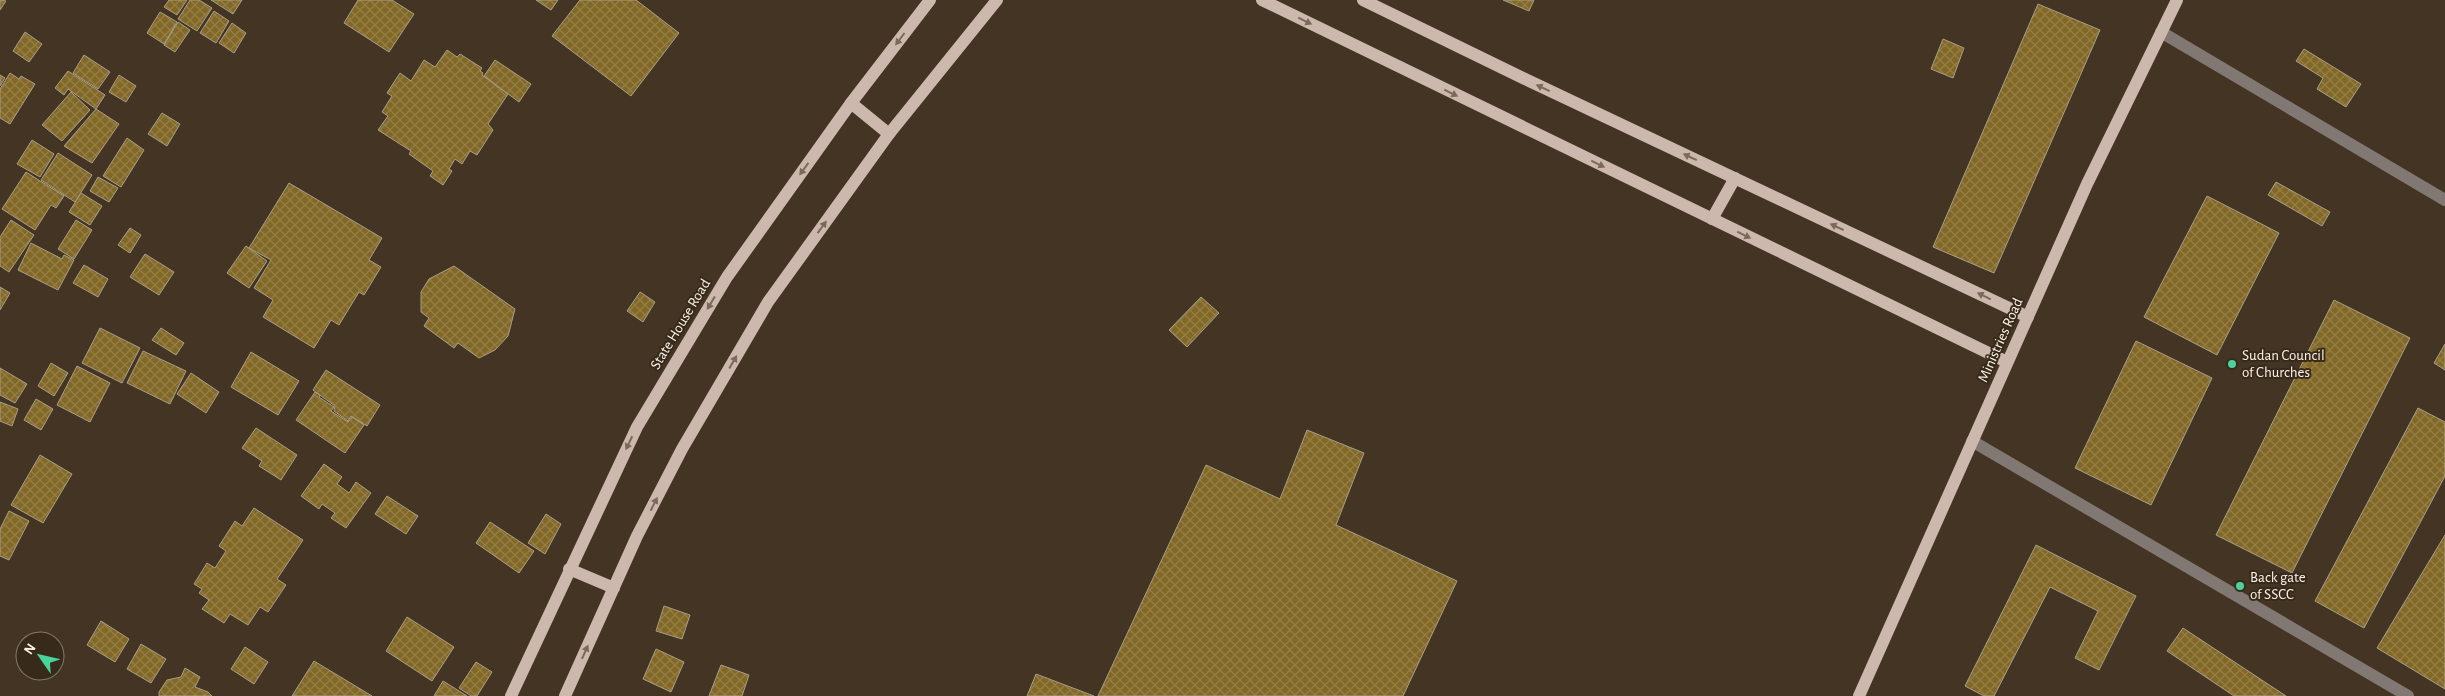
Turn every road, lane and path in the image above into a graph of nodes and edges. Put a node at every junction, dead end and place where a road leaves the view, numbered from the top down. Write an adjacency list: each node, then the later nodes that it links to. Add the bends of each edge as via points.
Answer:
1 (930, 0): 7 (main road, State House Road, one-way to 7)
2 (997, 0): 8 (main road)
3 (1262, 0): 11 (main road, one-way to 11)
4 (1363, 0): 9 (main road, one-way to 4)
5 (2177, 0): 6 (main road, Ministries Road)
6 (2161, 32): 10 (street); 12 (main road, Ministries Road, via 2087,184)
7 (851, 104): 8 (main road); 15 (main road, State House Road, one-way to 15, via 727,276 637,427)
8 (889, 134): 16 (main road, one-way to 8, via 682,449 768,302)
9 (1735, 178): 11 (main road); 12 (main road, one-way to 9)
10 (2445, 200)
11 (1712, 219): 13 (main road, one-way to 13)
12 (2028, 318): 13 (main road, Ministries Road)
13 (2007, 362): 14 (main road, Ministries Road)
14 (1972, 442): 19 (main road, Ministries Road); 20 (street)
15 (569, 569): 16 (main road); 17 (main road, State House Road)
16 (614, 588): 18 (main road, one-way to 16)
17 (511, 696)
18 (565, 696)
19 (1860, 696)
20 (2408, 696)

